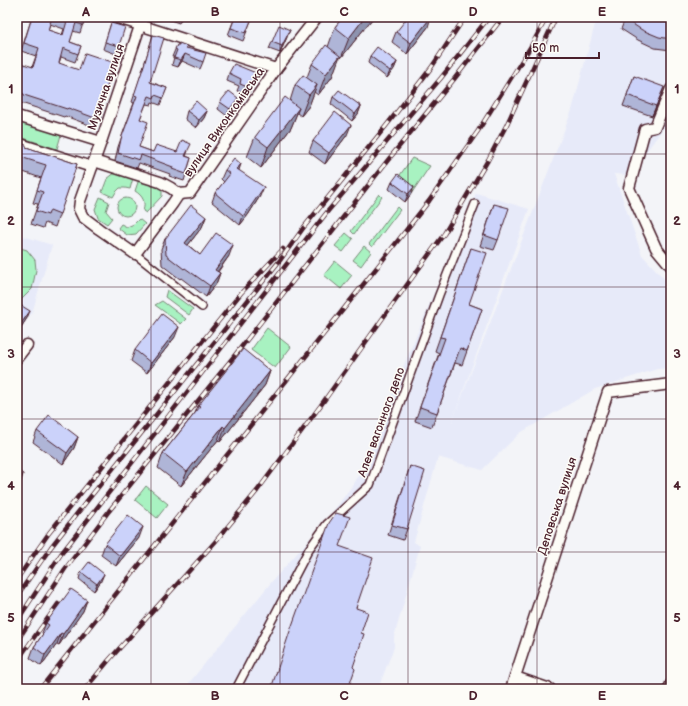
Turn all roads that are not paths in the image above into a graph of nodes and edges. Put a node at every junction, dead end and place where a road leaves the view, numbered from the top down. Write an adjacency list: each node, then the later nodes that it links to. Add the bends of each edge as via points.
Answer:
1 (115, 17): 3 (street)
2 (317, 17): 4 (street, вулиця Виконкомівська)
3 (142, 21): 4 (street); 7 (street, Музична вулиця)
4 (276, 69): 10 (street, вулиця Виконкомівська, via 190,193)
5 (671, 89): 13 (street, via 655,127 645,129 630,188 656,248)
6 (17, 116): 7 (street)
7 (101, 142): 9 (street, Музична вулиця)
8 (17, 143): 9 (street)
9 (93, 164): 10 (street, via 160,182); 12 (street, Музична вулиця, via 79,209 83,217)
10 (179, 194): 12 (street, вулиця Виконкомівська)
11 (475, 204): 20 (street, Алея вагонного депо, via 370,485 327,524 309,549)
12 (135, 254): 14 (street)
13 (671, 266)
14 (202, 307)
15 (27, 345): 16 (street)
16 (17, 358)
17 (671, 384): 18 (street, Деповська вулиця, via 608,392)
18 (515, 677): 21 (street, Деповська вулиця); 22 (street)
19 (671, 684): 23 (street)
20 (236, 689)
21 (511, 689)
22 (550, 689)
23 (669, 689)

